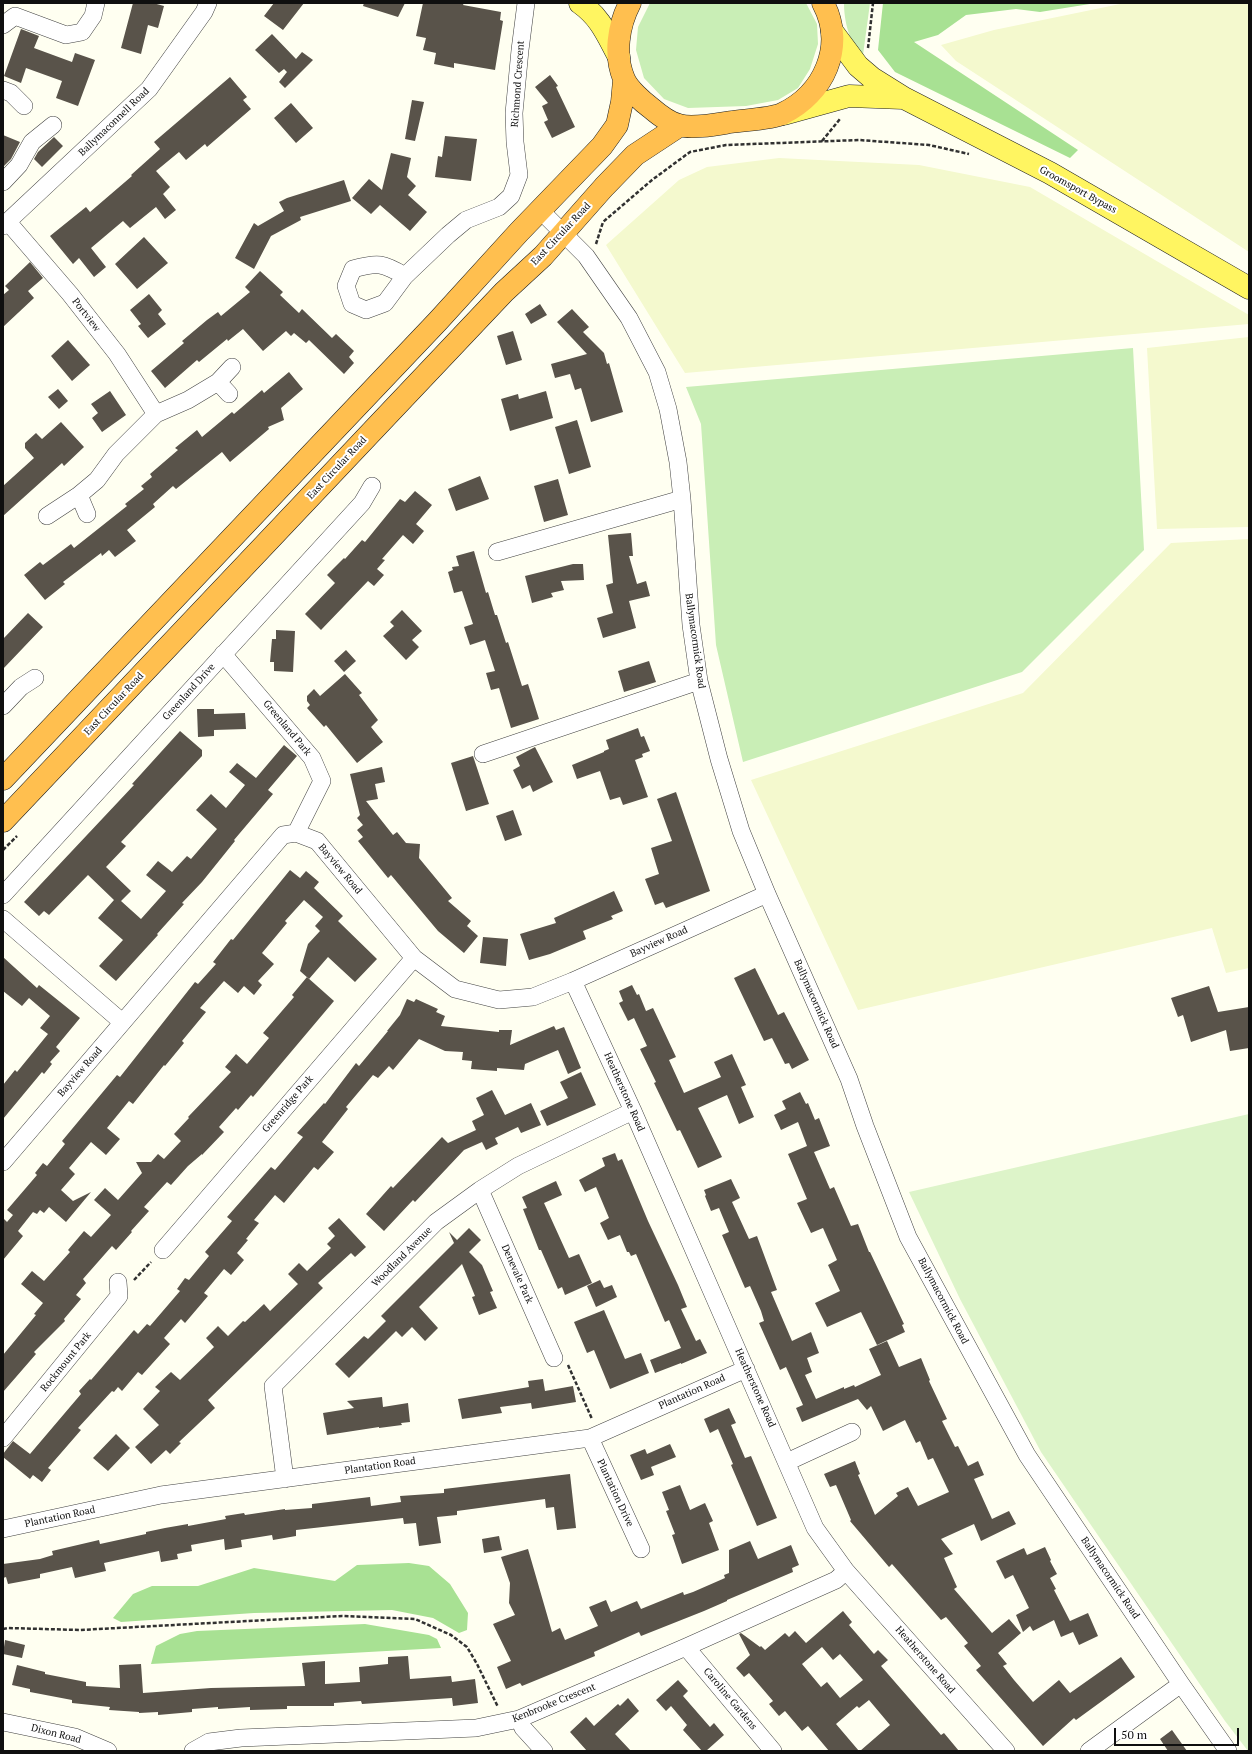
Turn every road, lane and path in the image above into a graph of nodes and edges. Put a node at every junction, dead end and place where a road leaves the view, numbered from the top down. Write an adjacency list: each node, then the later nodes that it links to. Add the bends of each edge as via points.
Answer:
1 (96, 3): 8 (street, via 94,16 82,32 66,35 15,16)
2 (208, 3): 23 (street, Ballymaconnell Road, via 149,89)
3 (526, 3): 26 (street, Richmond Crescent, via 514,113 519,174 511,196 499,207 466,220)
4 (580, 3): 9 (main road, via 593,12)
5 (630, 3): 9 (highway, via 620,28)
6 (873, 3): 10 (path, via 868,53)
7 (828, 12): 10 (main road, Groomsport Bypass); 16 (highway, via 833,49 823,77 806,97)
8 (3, 25)
9 (619, 56): 11 (highway)
10 (858, 66): 13 (main road, Groomsport Bypass)
11 (624, 80): 18 (highway, via 641,100 658,114); 22 (highway, via 617,124 602,146)
12 (3, 90): 14 (street, via 11,93)
13 (904, 98): 16 (main road, Groomsport Bypass, via 849,96); 27 (main road, Groomsport Bypass, via 1050,173)
14 (24, 106)
15 (844, 114): 19 (path)
16 (781, 115): 18 (highway, via 710,126)
17 (53, 125): 21 (street, via 32,142 19,165)
18 (680, 126): 24 (highway, East Circular Road, via 635,155)
19 (822, 141): 20 (path, via 859,140 929,145); 25 (path, via 726,145 690,152 652,180 603,222 598,242)
20 (972, 155)
21 (3, 182)
22 (540, 210): 24 (street, Ballymacormick Road); 43 (highway)
23 (5, 224): 31 (street, Portview, via 70,294 117,354)
24 (564, 233): 25 (street, Ballymacormick Road); 44 (highway, East Circular Road, via 504,292)
25 (586, 256): 34 (street, Ballymacormick Road, via 630,318 657,372 668,409)
26 (404, 276)
27 (1249, 288)
28 (232, 367): 29 (street)
29 (218, 382): 30 (street); 31 (street, via 188,400)
30 (229, 394)
31 (156, 414): 33 (street)
32 (372, 486): 38 (street, Greenland Drive, via 362,504)
33 (79, 495): 35 (street); 36 (street)
34 (682, 499): 37 (street); 40 (street, Ballymacormick Road, via 688,590)
35 (87, 514)
36 (47, 516)
37 (496, 552)
38 (223, 654): 45 (street, Greenland Park, via 312,758 322,781); 47 (street, Greenland Drive)
39 (35, 678): 41 (street, via 21,687)
40 (699, 681): 42 (street); 46 (street, Ballymacormick Road, via 741,831)
41 (3, 706)
42 (483, 754)
43 (3, 779)
44 (3, 822)
45 (296, 833): 49 (street, Bayview Road, via 316,841); 51 (street, Bayview Road, via 283,835)
46 (767, 894): 50 (street, Bayview Road); 69 (street, Ballymacormick Road, via 849,1079 864,1126 908,1237 1027,1455)
47 (3, 895)
48 (3, 919): 51 (street)
49 (414, 958): 50 (street, Bayview Road, via 455,988 499,1000 533,997); 55 (street, Greenridge Park)
50 (573, 981): 52 (street, Heatherstone Road)
51 (122, 1022): 53 (street, Bayview Road)
52 (633, 1111): 54 (street, Woodland Avenue, via 518,1166); 58 (street, Heatherstone Road)
53 (3, 1162)
54 (480, 1190): 57 (street, Denevale Park); 63 (street, Woodland Avenue, via 436,1222 273,1386)
55 (163, 1250): 56 (path)
56 (119, 1289): 61 (street, Rockmount Park)
57 (554, 1358): 60 (path, via 566,1360)
58 (746, 1369): 60 (street, Plantation Road); 62 (street, Heatherstone Road)
59 (852, 1432): 62 (street)
60 (594, 1436): 63 (street, Plantation Road); 65 (street, Plantation Drive)
61 (3, 1438)
62 (787, 1462): 66 (street, Heatherstone Road, via 815,1528)
63 (285, 1479): 64 (street, Plantation Road, via 161,1495)
64 (3, 1529)
65 (641, 1548)
66 (846, 1571): 68 (street, Kenbrooke Crescent, via 836,1580); 76 (street, Heatherstone Road)
67 (3, 1629): 70 (path, via 80,1630 342,1616 415,1619 451,1635 467,1647)
68 (686, 1647): 70 (street, Kenbrooke Crescent); 75 (street, Caroline Gardens)
69 (1181, 1684): 77 (street); 78 (street, Ballymacormick Road)
70 (512, 1721): 73 (street, Kenbrooke Crescent, via 476,1728 242,1738 209,1742); 74 (street, via 523,1728)
71 (3, 1722): 72 (street, Dixon Road, via 75,1737)
72 (108, 1751)
73 (192, 1751)
74 (544, 1751)
75 (774, 1751)
76 (1006, 1751)
77 (1089, 1751)
78 (1228, 1751)

